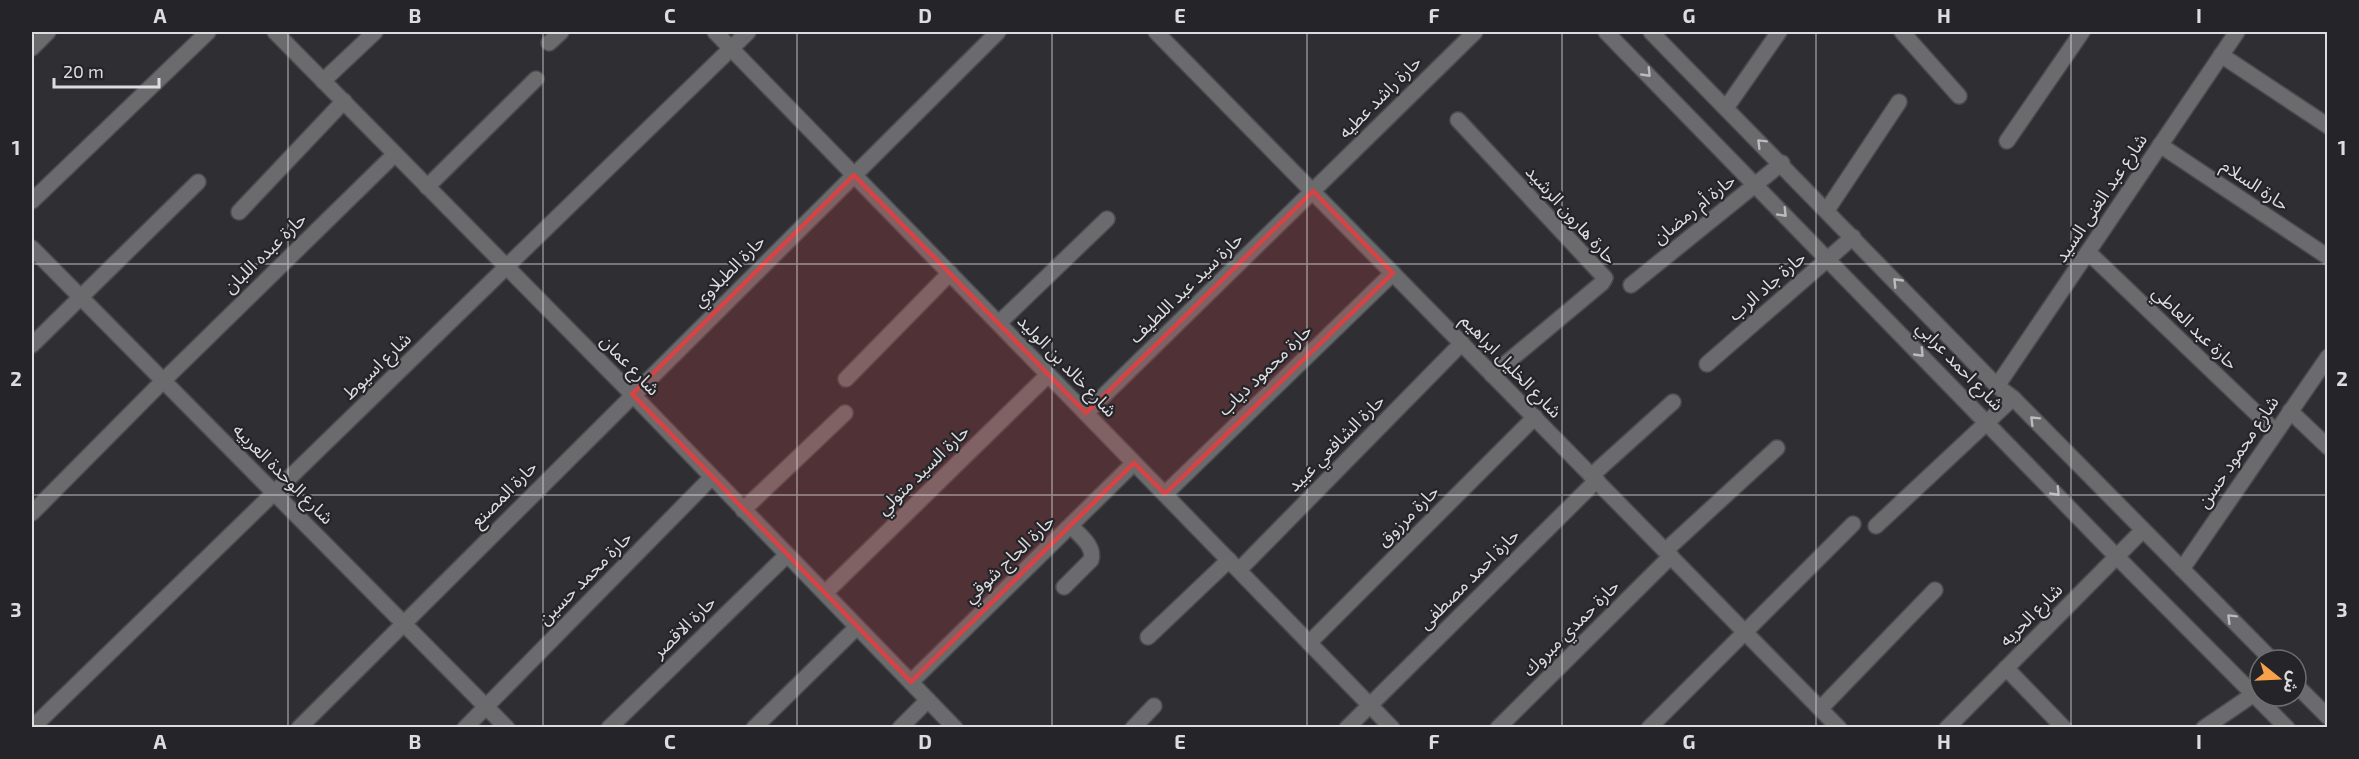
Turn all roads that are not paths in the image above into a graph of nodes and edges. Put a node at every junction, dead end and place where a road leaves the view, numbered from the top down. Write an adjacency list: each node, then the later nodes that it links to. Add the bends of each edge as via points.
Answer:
1 (48, 32): 18 (street)
2 (208, 32): 38 (street)
3 (275, 32): 22 (street, شارع عمان)
4 (375, 32): 22 (street)
5 (561, 32): 17 (street)
6 (715, 32): 19 (street, شارع خالد بن الوليد)
7 (748, 32): 19 (street, شارع اسيوط)
8 (998, 32): 33 (street, حارة الطبلاوي)
9 (1156, 32): 37 (street, شارع الخليل ابراهيم)
10 (1475, 32): 37 (street, حارة راشد عطيه)
11 (1606, 32): 35 (street, شارع احمد عرابي, one-way to 35)
12 (1651, 32): 26 (street, شارع احمد عرابي)
13 (1779, 32): 26 (street)
14 (1902, 32): 23 (street)
15 (2082, 32): 29 (street)
16 (2237, 32): 20 (street, شارع عبد الغنى السيد)
17 (549, 43)
18 (32, 48)
19 (731, 48): 33 (street, شارع خالد بن الوليد); 47 (street, شارع اسيوط)
20 (2221, 55): 28 (street); 30 (street, شارع عبد الغنى السيد)
21 (536, 79): 36 (street)
22 (323, 81): 24 (street, شارع عمان)
23 (1959, 96)
24 (344, 101): 31 (street, شارع عمان); 40 (street)
25 (1899, 102): 39 (street)
26 (1726, 108): 32 (street, شارع احمد عرابي, one-way to 26)
27 (1458, 120): 58 (street, حارة هارون الرشيد, via 1605,278)
28 (2328, 126)
29 (2007, 141)
30 (2160, 145): 44 (street, شارع عبد الغنى السيد); 45 (street, حارة السلام)
31 (395, 154): 36 (street, شارع عمان); 60 (street, حارة عبده اللبان)
32 (1782, 163): 35 (street, حارة أم رمضان); 39 (street, شارع احمد عرابي)
33 (854, 175): 48 (street, شارع خالد بن الوليد); 62 (street, حارة الطبلاوي)
34 (198, 182): 51 (street)
35 (1756, 185): 46 (street, شارع احمد عرابي, one-way to 46); 50 (street, حارة أم رمضان)
36 (427, 187): 47 (street, شارع عمان)
37 (1313, 191): 49 (street, شارع الخليل ابراهيم); 67 (street, حارة سيد عبد اللطيف)
38 (32, 201)
39 (1827, 210): 42 (street, شارع احمد عرابي)
40 (239, 212)
41 (1107, 219): 52 (street)
42 (1853, 237): 46 (street, حارة جاد الرب); 61 (street, شارع احمد عرابي, one-way to 42)
43 (32, 248): 51 (street, شارع الوحدة العربيه)
44 (2088, 252): 61 (street, شارع عبد الغنى السيد); 70 (street, حارة عبد العاطي)
45 (2328, 257)
46 (1828, 259): 56 (street, حارة جاد الرب); 69 (street, شارع احمد عرابي, one-way to 69)
47 (506, 267): 62 (street, شارع عمان); 76 (street, شارع اسيوط)
48 (950, 273): 52 (street, شارع خالد بن الوليد); 59 (street)
49 (1393, 273): 53 (street, شارع الخليل ابراهيم); 77 (street, حارة محمود دياب)
50 (1631, 285)
51 (80, 297): 54 (street); 60 (street, شارع الوحدة العربيه)
52 (999, 323): 57 (street, شارع خالد بن الوليد)
53 (1462, 343): 58 (street, شارع الخليل ابراهيم); 87 (street, حارة الشافعي عبيد)
54 (32, 345)
55 (2328, 357): 65 (street, شارع محمود حسن)
56 (1707, 364)
57 (1048, 375): 67 (street, شارع خالد بن الوليد); 91 (street, حارة السيد متولي)
58 (1492, 375): 68 (street, شارع الخليل ابراهيم)
59 (846, 378)
60 (163, 381): 76 (street, شارع الوحدة العربيه); 79 (street, حارة عبده اللبان)
61 (1997, 386): 63 (street, شارع احمد عرابي)
62 (632, 394): 74 (street, شارع عمان); 92 (street, حارة المصنع)
63 (2013, 399): 69 (street); 83 (street, شارع احمد عرابي, one-way to 63)
64 (1673, 402): 75 (street, حارة احمد مصطفى)
65 (2290, 411): 70 (street, شارع محمود حسن); 71 (street)
66 (845, 413): 78 (street)
67 (1086, 413): 73 (street, شارع خالد بن الوليد)
68 (1534, 417): 75 (street, شارع الخليل ابراهيم); 96 (street, حارة مرزوق)
69 (1987, 422): 82 (street); 86 (street, شارع احمد عرابي, one-way to 86)
70 (2276, 432): 88 (street, شارع محمود حسن)
71 (2328, 447)
72 (1777, 448): 84 (street, حارة حمدي مبروك)
73 (1134, 463): 77 (street, شارع خالد بن الوليد); 81 (street, حارة الحاج شوقي)
74 (711, 478): 78 (street, شارع عمان); 105 (street, حارة محمد حسين)
75 (1594, 478): 84 (street, شارع الخليل ابراهيم); 104 (street, حارة احمد مصطفى)
76 (274, 492): 92 (street, شارع الوحدة العربيه); 110 (street, شارع اسيوط)
77 (1165, 494): 87 (street, شارع خالد بن الوليد)
78 (743, 510): 85 (street, شارع عمان)
79 (32, 513)
80 (1853, 525): 94 (street)
81 (1071, 526): 89 (street, via 1091,549 1092,556); 99 (street, حارة الحاج شوقي)
82 (1876, 526)
83 (2142, 530): 86 (street, شارع الحريه); 88 (street, شارع احمد عرابي)
84 (1668, 553): 94 (street, شارع الخليل ابراهيم); 121 (street, حارة حمدي مبروك)
85 (787, 555): 91 (street, شارع عمان); 114 (street, حارة الاقصر)
86 (2116, 556): 98 (street, شارع الحريه); 100 (street, شارع احمد عرابي)
87 (1234, 565): 95 (street, حارة الشافعي عبيد); 96 (street, شارع خالد بن الوليد)
88 (2182, 568): 97 (street, شارع احمد عرابي, one-way to 88)
89 (1064, 587)
90 (1935, 590): 107 (street)
91 (825, 593): 93 (street, شارع عمان)
92 (403, 622): 105 (street, شارع الوحدة العربيه); 111 (street, حارة المصنع)
93 (857, 627): 99 (street, شارع عمان); 115 (street)
94 (1746, 632): 107 (street, شارع الخليل ابراهيم); 122 (street)
95 (1148, 637)
96 (1309, 643): 104 (street, شارع خالد بن الوليد)
97 (2260, 648)
98 (2006, 668): 124 (street, شارع الحريه); 125 (street)
99 (911, 682): 103 (street, شارع عمان)
100 (2248, 688)
101 (2308, 697): 109 (street)
102 (2248, 698): 126 (street)
103 (928, 700): 116 (street); 117 (street, شارع عمان)
104 (1370, 705): 119 (street, حارة احمد مصطفى); 120 (street, شارع خالد بن الوليد)
105 (486, 706): 112 (street, حارة محمد حسين); 113 (street, شارع الوحدة العربيه)
106 (1154, 706): 118 (street)
107 (1821, 708): 123 (street, شارع الخليل ابراهيم)
108 (2268, 708): 127 (street, شارع احمد عرابي)
109 (2328, 717)
110 (32, 728)
111 (299, 728)
112 (465, 728)
113 (507, 728)
114 (609, 728)
115 (754, 728)
116 (900, 728)
117 (956, 728)
118 (1133, 728)
119 (1347, 728)
120 (1392, 728)
121 (1498, 728)
122 (1649, 728)
123 (1839, 728)
124 (1947, 728)
125 (2064, 728)
126 (2204, 728)
127 (2288, 728)

